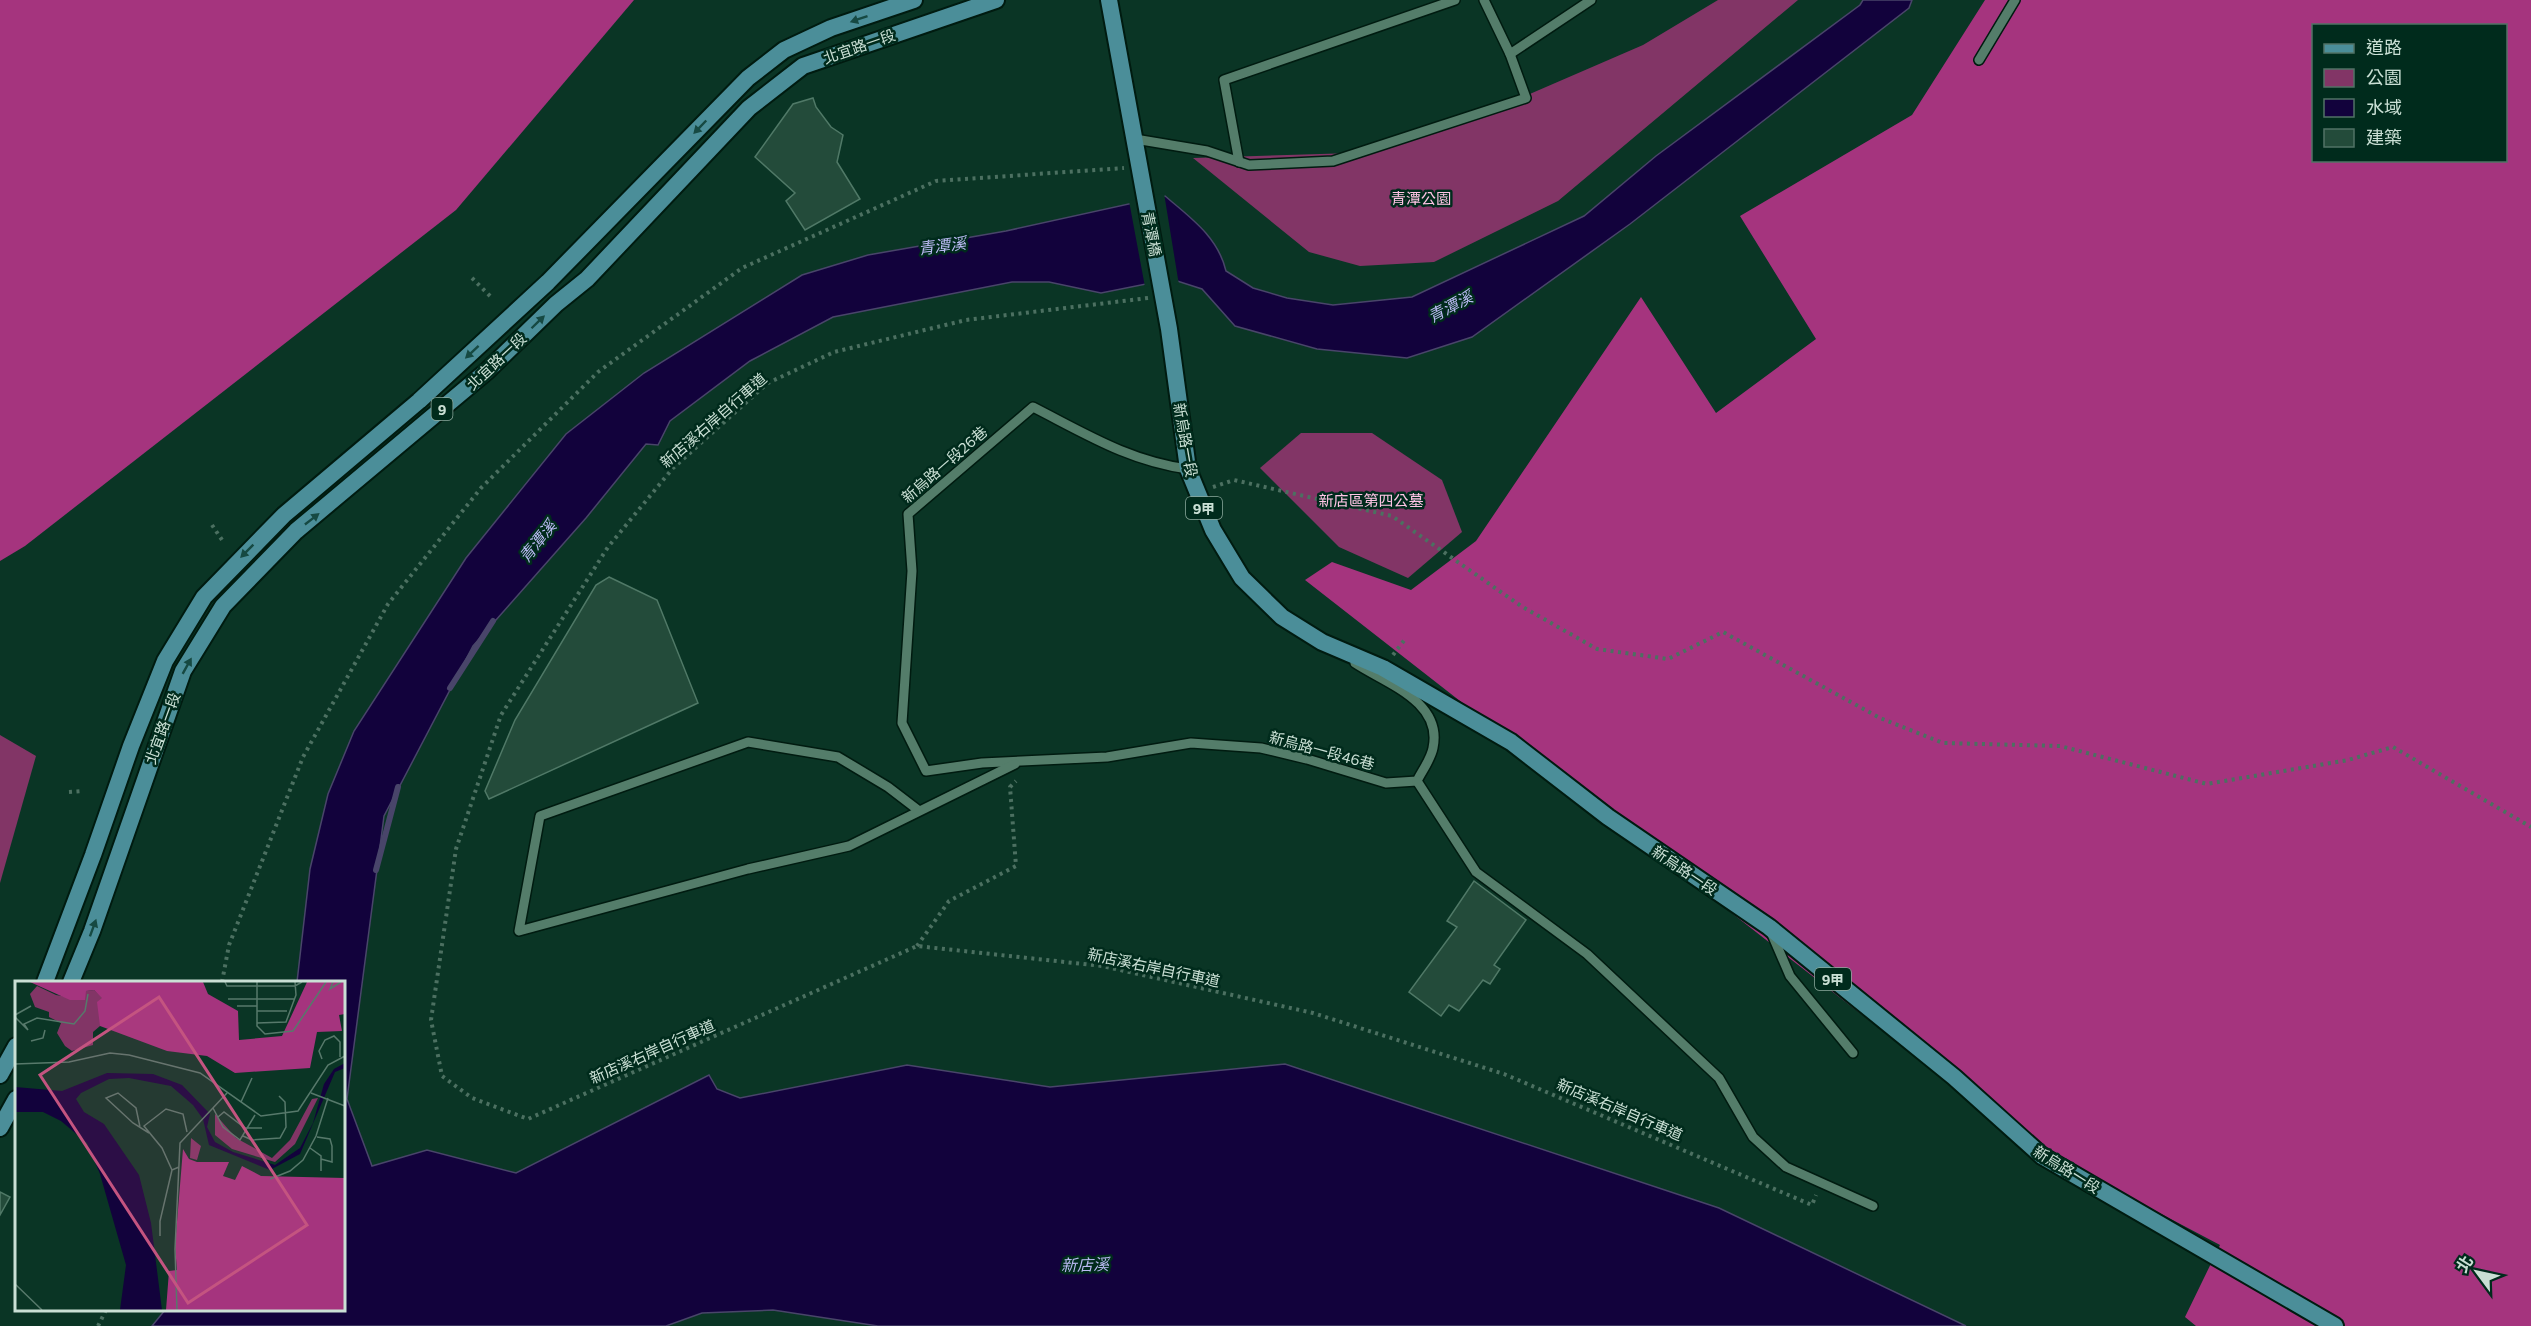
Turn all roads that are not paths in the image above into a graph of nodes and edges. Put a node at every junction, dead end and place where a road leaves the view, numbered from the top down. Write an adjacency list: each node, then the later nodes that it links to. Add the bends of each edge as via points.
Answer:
1 (914, 0): 19 (main road, 北宜路一段 / 9, one-way to 19, via 831,28 793,46 748,78 548,282 419,401 284,515 216,583 165,661)
2 (996, 0): 20 (main road, 北宜路一段 / 9, one-way to 2, via 183,671 223,606 296,531 487,371 587,279 749,108 803,66)
3 (1109, 0): 10 (main road, 9甲)
4 (1455, 0): 11 (lane, via 1224,80)
5 (1484, 0): 8 (lane)
6 (1591, 0): 8 (lane)
7 (2015, 0): 9 (lane)
8 (1510, 54): 11 (lane, via 1526,98 1333,161 1249,165)
9 (1979, 60)
10 (1135, 139): 11 (lane, via 1207,151); 12 (main road, 青潭橋 / 9甲)
11 (1239, 162)
12 (1169, 328): 13 (main road, 新烏路一段 / 9甲)
13 (1188, 469): 14 (main road, 新烏路一段 / 9甲, via 1213,530 1242,578 1282,617); 15 (lane, 新烏路一段26巷, via 1155,465 1123,453 1033,407 908,514 912,571 902,723 926,771)
14 (1323, 642): 16 (lane, via 1416,700 1433,723 1433,748); 18 (main road, 新烏路一段 / 9甲, via 1383,668 1511,742 1608,817)
15 (1020, 762): 16 (lane, 新烏路一段46巷, via 1107,757 1191,743 1221,744 1261,748 1386,783); 17 (lane)
16 (1417, 782): 26 (lane, via 1476,872 1587,954 1719,1078 1753,1137 1786,1167)
17 (918, 810): 17 (lane, via 888,786 838,757 748,742 540,816 519,931 849,846)
18 (1768, 927): 22 (lane, via 1790,976); 27 (main road, 新烏路一段 / 9甲, via 1954,1077 2042,1156)
19 (45, 981)
20 (71, 981)
21 (15, 1048): 23 (main road)
22 (1853, 1053)
23 (0, 1075)
24 (15, 1101): 25 (main road)
25 (0, 1128)
26 (1874, 1206)
27 (2335, 1326)

